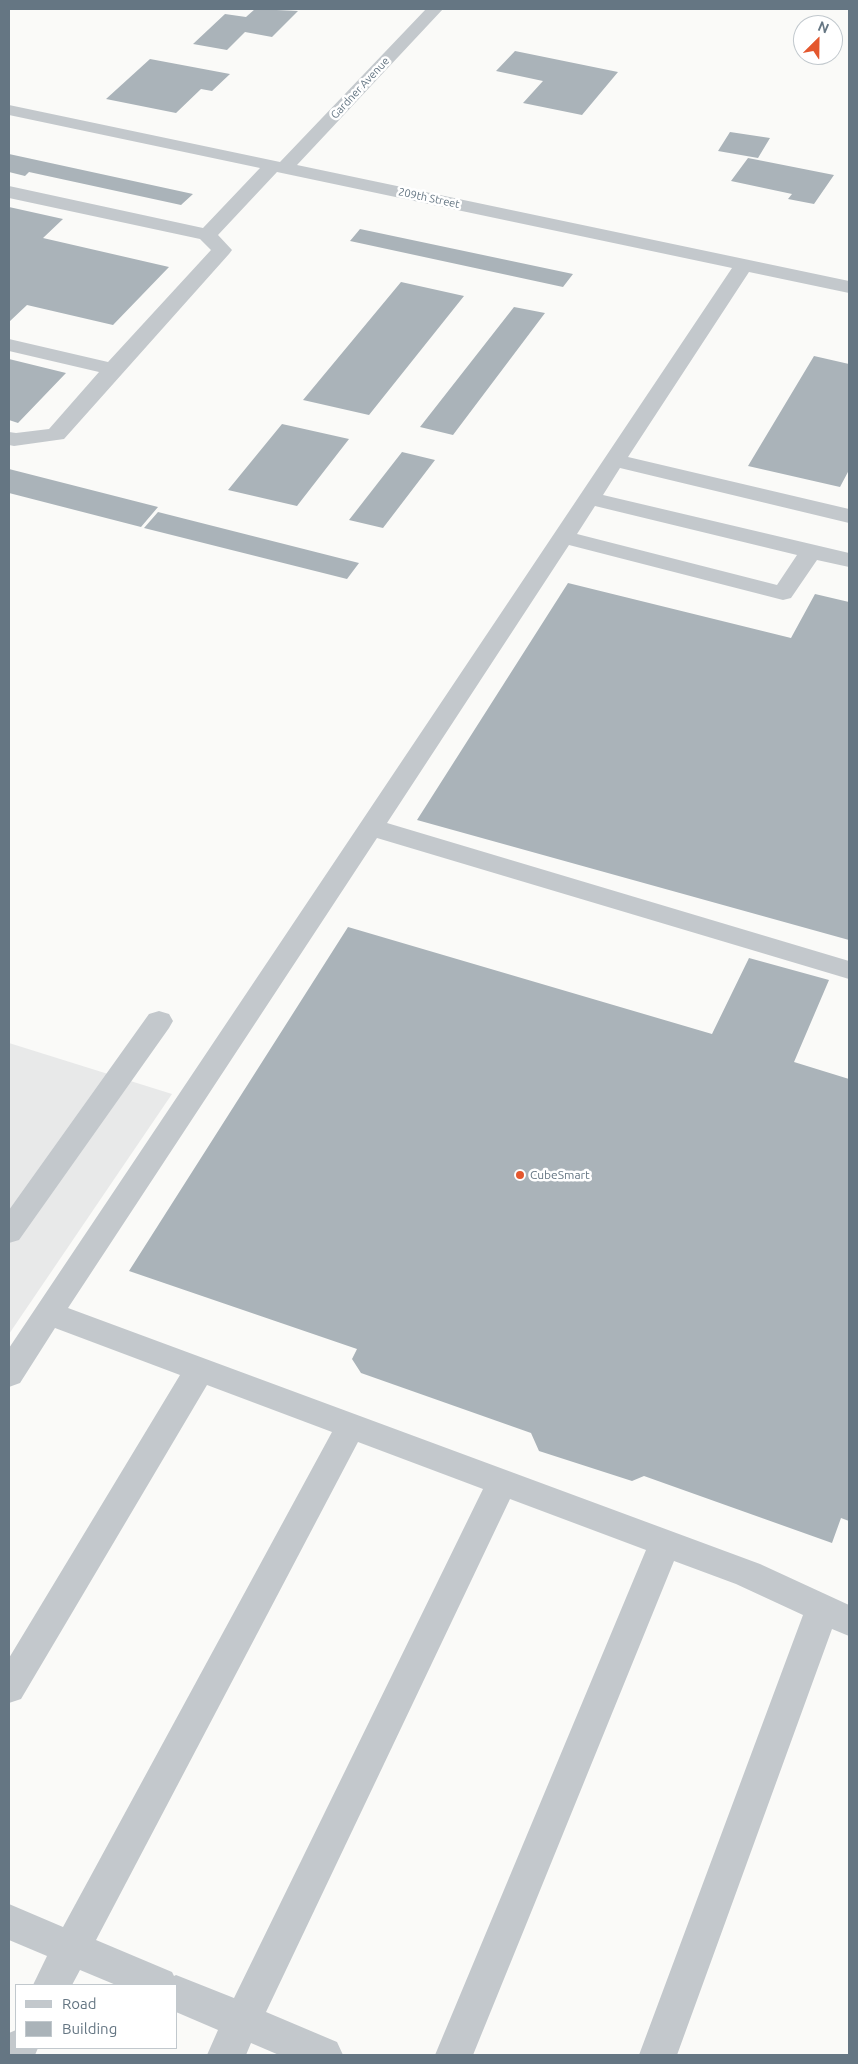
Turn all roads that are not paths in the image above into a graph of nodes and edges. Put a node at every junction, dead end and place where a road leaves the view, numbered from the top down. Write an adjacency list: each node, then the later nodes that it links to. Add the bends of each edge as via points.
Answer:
1 (435, 9): 3 (street, Gardner Avenue)
2 (9, 110): 3 (street, 209th Street)
3 (279, 166): 5 (street, Gardner Avenue); 6 (street, 209th Street)
4 (9, 192): 5 (street)
5 (207, 235): 9 (street, via 222,250)
6 (744, 265): 7 (street, 209th Street); 11 (street)
7 (849, 287)
8 (9, 345): 9 (street)
9 (113, 369): 10 (street, via 56,434)
10 (9, 438)
11 (614, 460): 12 (street); 13 (street)
12 (589, 498): 14 (street); 15 (street)
13 (849, 516)
14 (562, 537): 15 (street, via 783,594); 17 (street)
15 (811, 552): 16 (street)
16 (849, 560)
17 (371, 827): 18 (street); 21 (street)
18 (849, 970)
19 (159, 1021): 20 (street)
20 (9, 1232)
21 (48, 1313): 22 (street); 23 (street)
22 (200, 1370): 24 (street); 28 (street)
23 (9, 1374)
24 (351, 1426): 25 (street); 30 (street)
25 (502, 1482): 26 (street); 34 (street)
26 (665, 1543): 27 (street, via 748,1574); 37 (street)
27 (836, 1615): 38 (street)
28 (9, 1688)
29 (9, 1922): 30 (street)
30 (72, 1949): 31 (street); 32 (street)
31 (53, 1984)
32 (157, 1984)
33 (178, 1994): 34 (street)
34 (242, 2021): 35 (street); 36 (street)
35 (226, 2055)
36 (324, 2055)
37 (454, 2055)
38 (658, 2055)

